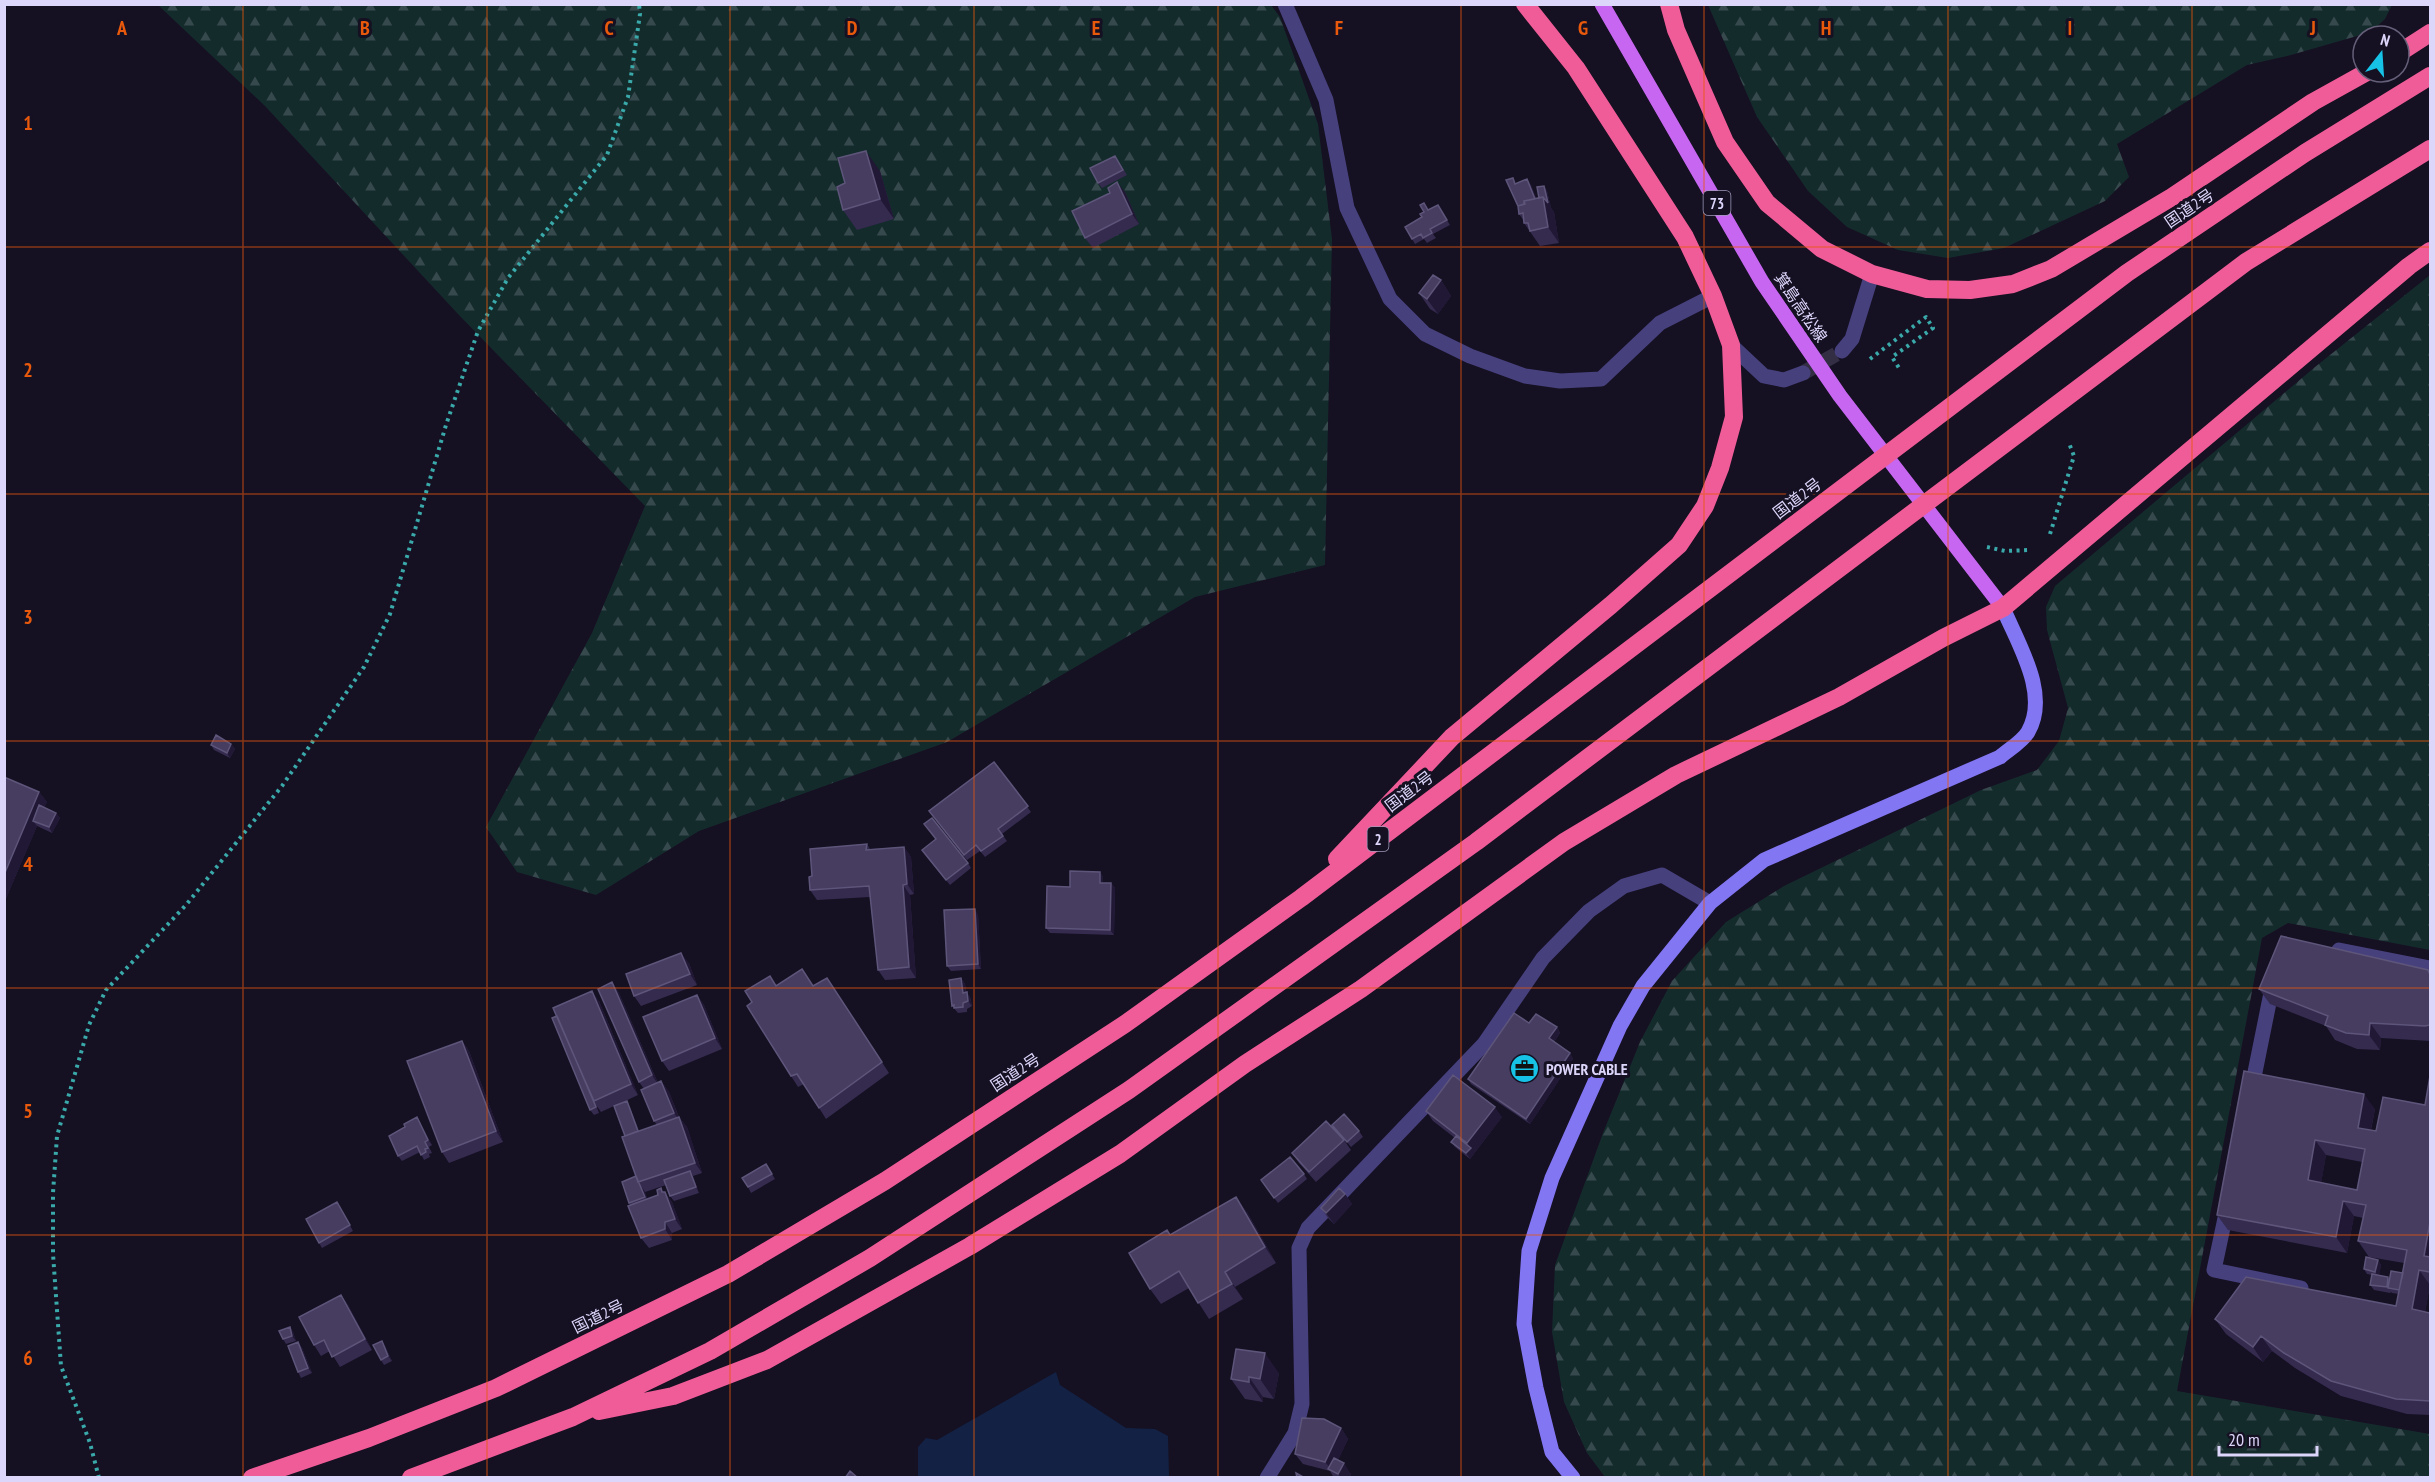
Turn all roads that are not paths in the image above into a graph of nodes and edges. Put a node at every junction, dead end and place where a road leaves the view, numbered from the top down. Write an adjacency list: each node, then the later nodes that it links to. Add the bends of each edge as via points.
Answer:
1 (1285, 4): 12 (street, via 1326,100 1347,208 1390,299 1425,334 1525,376 1560,381 1601,379 1660,322)
2 (1525, 4): 12 (highway, via 1576,68 1685,237)
3 (1602, 4): 16 (main road, 箕島高松線 / 73, via 1762,282 1840,396)
4 (1669, 4): 11 (highway, via 1676,30 1725,142 1767,203 1822,249)
5 (2430, 33): 6 (highway)
6 (2411, 45)
7 (2430, 76): 17 (highway, 国道2号 / 2, via 2305,153 2127,273)
8 (2351, 81): 11 (highway, via 2172,197 2051,268 2013,284 1970,290 1927,289)
9 (2430, 149): 25 (highway, via 2246,262 1476,842 1129,1090 870,1258 710,1351)
10 (2430, 251): 16 (highway)
11 (1872, 274): 14 (street, via 1852,339)
12 (1713, 296): 13 (highway)
13 (1731, 345): 15 (street, via 1764,376 1784,380); 17 (highway, via 1734,417 1705,506 1679,544 1452,737)
14 (1842, 351)
15 (1803, 373)
16 (2003, 608): 18 (street, via 2033,682 2036,710 2027,734 2000,757 1764,860); 25 (highway, via 1839,697 1676,775 1564,843 1361,989 1245,1064 1120,1154 970,1246 767,1360 673,1396)
17 (1301, 898): 26 (highway, 国道2号 / 2, via 1125,1024 885,1181 728,1274 496,1388)
18 (1710, 903): 28 (street, via 1662,875 1624,885 1589,911 1543,958 1484,1044 1308,1228 1299,1248 1302,1404 1295,1433); 29 (street, via 1643,986 1620,1026 1552,1178 1529,1251 1524,1324 1536,1388 1552,1452)
19 (2321, 946): 20 (street)
20 (2430, 968)
21 (2275, 973): 22 (street)
22 (2247, 1110)
23 (2231, 1190): 24 (street, via 2214,1270)
24 (2317, 1291)
25 (573, 1417): 27 (highway)
26 (252, 1478)
27 (411, 1478)
28 (1267, 1478)
29 (1573, 1478)

